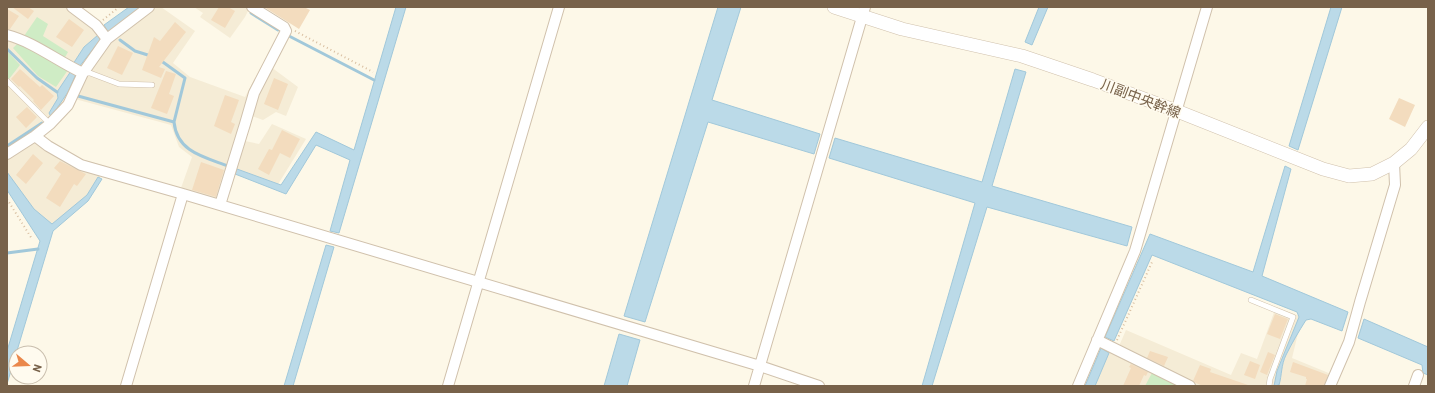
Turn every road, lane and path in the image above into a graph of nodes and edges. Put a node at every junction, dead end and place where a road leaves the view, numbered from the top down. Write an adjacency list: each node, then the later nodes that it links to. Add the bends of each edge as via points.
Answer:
1 (72, 7): 10 (street)
2 (119, 7): 10 (path)
3 (149, 7): 10 (street)
4 (252, 7): 9 (street)
5 (559, 7): 27 (street)
6 (834, 7): 8 (street, 川副中央幹線)
7 (1208, 7): 16 (street)
8 (864, 12): 16 (street, 川副中央幹線, via 902,29 1022,56); 31 (street)
9 (284, 27): 13 (path); 24 (street, via 286,31 254,92)
10 (101, 33): 12 (street)
11 (7, 35): 12 (street, via 21,38)
12 (83, 72): 15 (lane, via 119,84); 17 (street, via 68,104)
13 (373, 72)
14 (7, 82): 17 (lane)
15 (152, 86)
16 (1177, 111): 21 (street, 川副中央幹線, via 1323,169 1349,176 1372,174); 29 (street, via 1135,251)
17 (50, 124): 19 (street)
18 (1428, 127): 21 (street, 川副中央幹線, via 1411,150)
19 (35, 136): 20 (street); 22 (street, via 81,165)
20 (7, 154)
21 (1394, 163): 40 (street, via 1395,185 1349,342)
22 (182, 194): 24 (street); 33 (street)
23 (7, 199): 25 (path)
24 (220, 205): 27 (street)
25 (32, 239)
26 (1153, 260): 30 (path)
27 (478, 282): 31 (street); 34 (street)
28 (1251, 300): 39 (lane, via 1293,317)
29 (1097, 340): 30 (street); 37 (street)
30 (1114, 348): 38 (street)
31 (760, 366): 35 (street); 36 (street)
32 (1418, 375): 41 (street)
33 (126, 386)
34 (448, 386)
35 (754, 386)
36 (820, 386)
37 (1078, 386)
38 (1187, 386)
39 (1269, 386)
40 (1330, 386)
41 (1414, 386)

